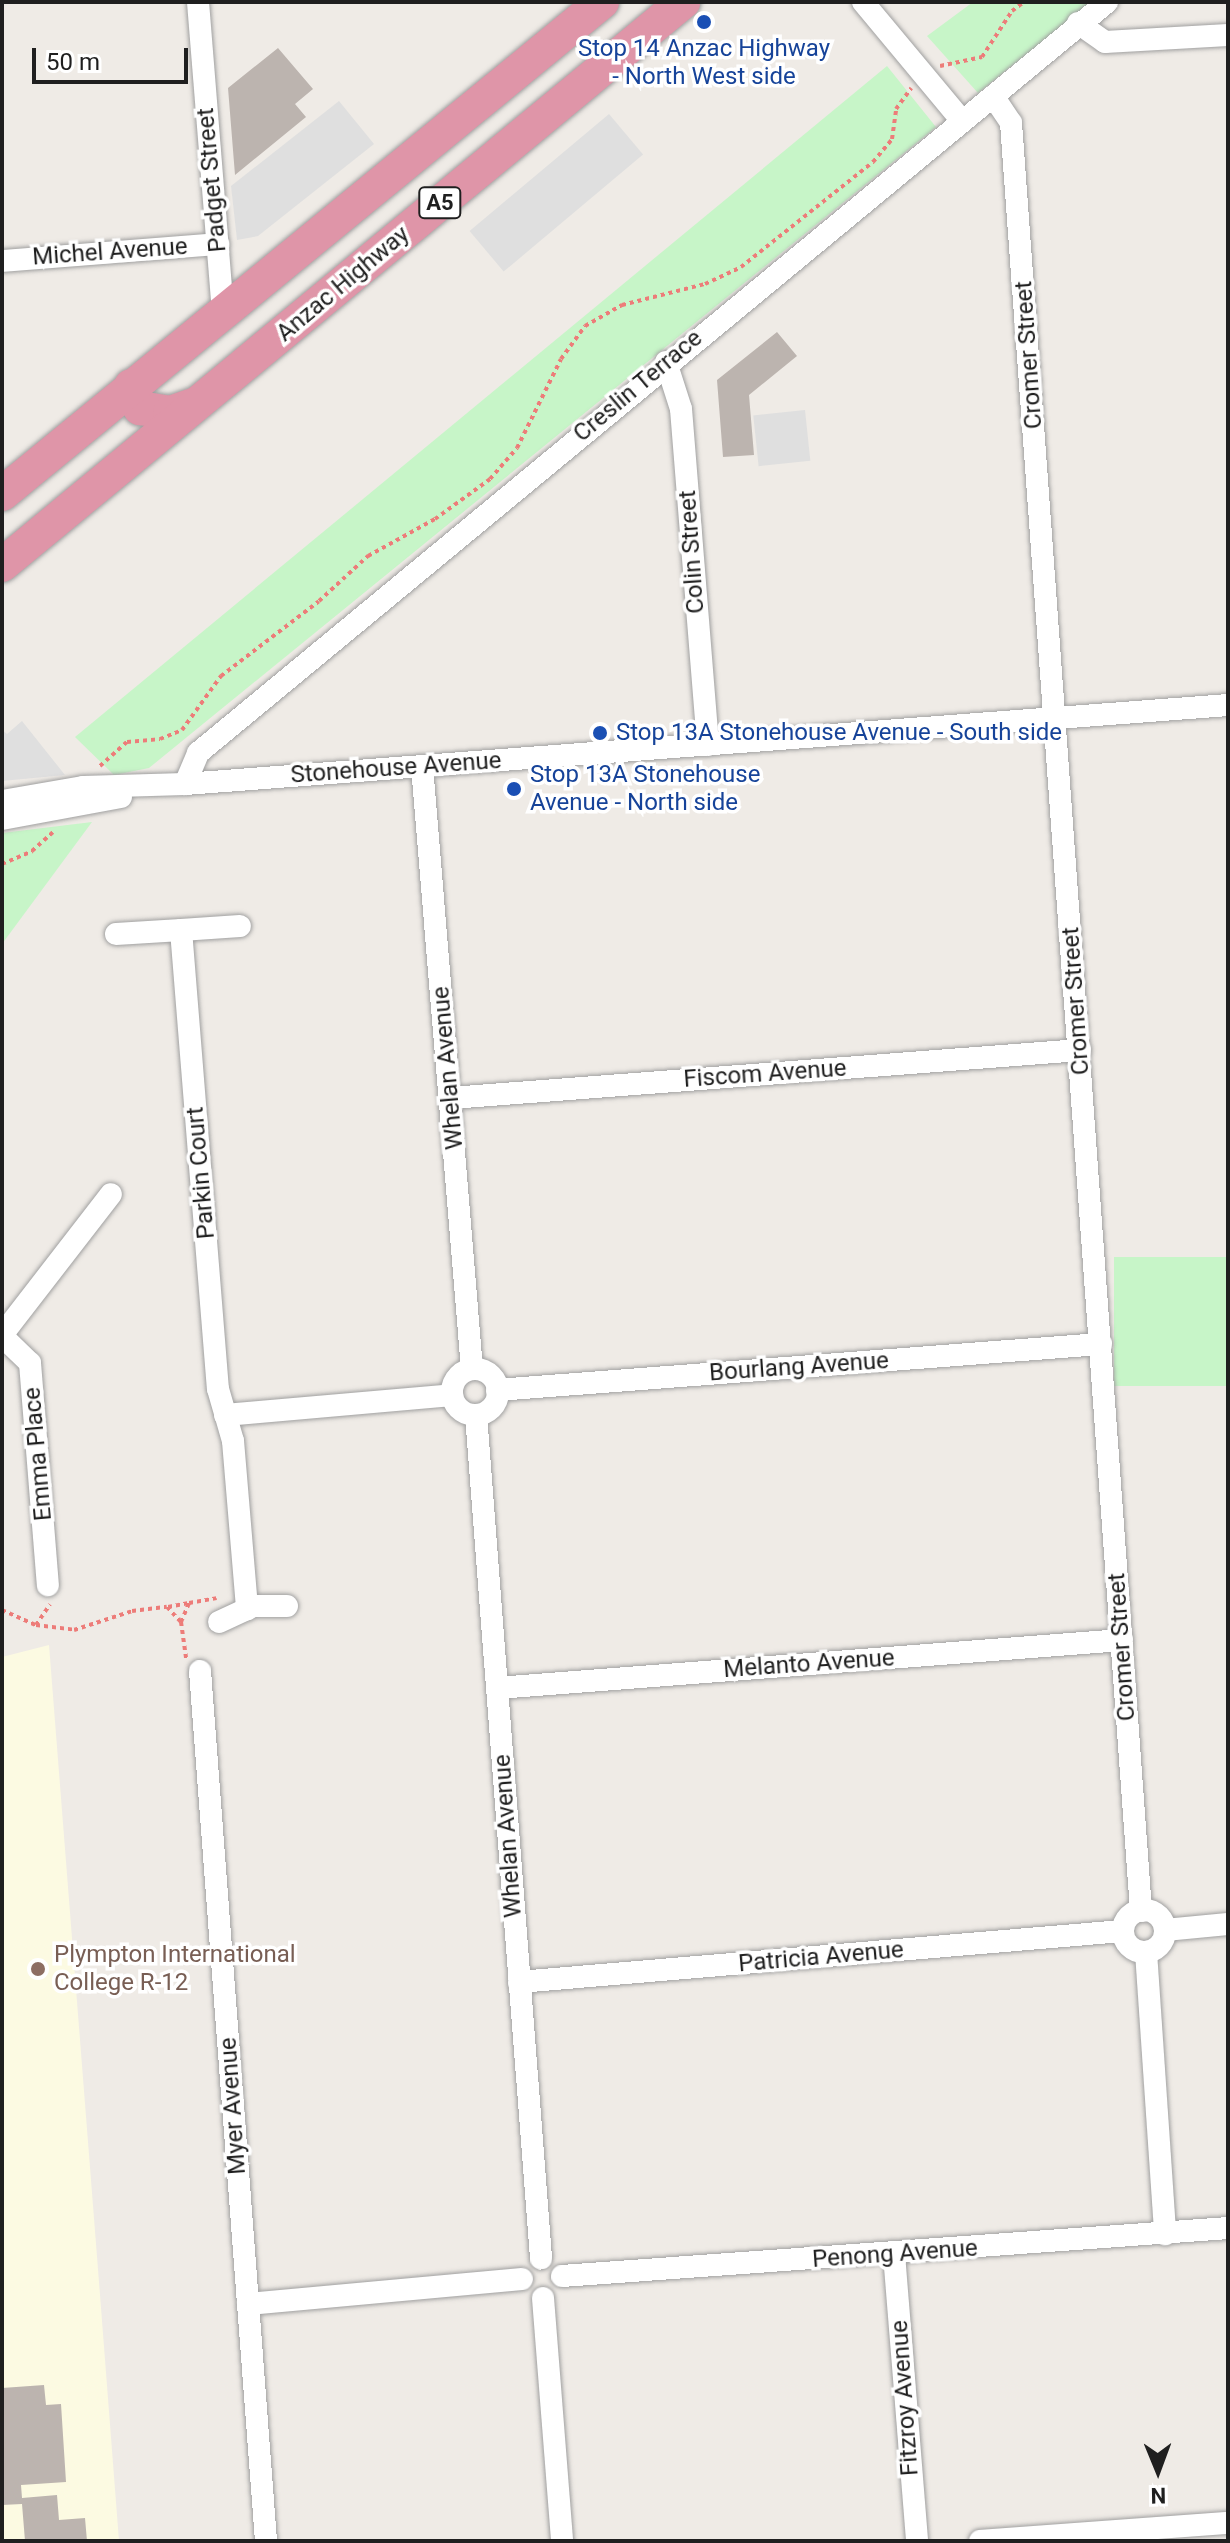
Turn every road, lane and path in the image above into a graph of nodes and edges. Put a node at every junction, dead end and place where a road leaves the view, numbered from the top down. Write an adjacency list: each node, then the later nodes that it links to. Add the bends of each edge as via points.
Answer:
1 (198, 2): 13 (street, Padget Street)
2 (602, 2): 15 (highway, A5)
3 (683, 2): 18 (highway, Anzac Highway / A5)
4 (863, 2): 12 (street)
5 (1024, 2): 9 (path, via 1012,11 982,57)
6 (1107, 2): 7 (street, Creslin Terrace)
7 (1078, 23): 8 (street, via 1105,42); 11 (street, Creslin Terrace)
8 (1228, 35)
9 (935, 70)
10 (913, 86): 27 (path, via 896,109 892,139 873,162 741,267 705,284 622,305 585,326 561,359 517,448 490,479 435,519 368,556 221,676 182,730 160,739 127,742)
11 (993, 96): 12 (street, Creslin Terrace); 24 (street, Cromer Street, via 1011,123)
12 (962, 121): 16 (street, Creslin Terrace)
13 (218, 244): 14 (street, Michel Avenue); 15 (street, Padget Street)
14 (2, 261)
15 (223, 310): 17 (highway, A5)
16 (666, 362): 25 (street, Colin Street, via 681,409); 28 (street, Creslin Terrace, via 198,753)
17 (131, 386): 18 (highway, via 140,408 170,413); 19 (highway, A5)
18 (197, 404): 20 (highway, Anzac Highway / A5)
19 (101, 412): 20 (highway, via 125,426); 21 (highway, A5)
20 (139, 452): 22 (highway, Anzac Highway / A5)
21 (2, 494)
22 (2, 565)
23 (1228, 705): 24 (street, Stonehouse Avenue)
24 (1056, 718): 25 (street, Stonehouse Avenue); 36 (street, Cromer Street)
25 (708, 745): 26 (street, Stonehouse Avenue)
26 (422, 766): 28 (street, Stonehouse Avenue); 37 (street, Whelan Avenue)
27 (94, 774)
28 (185, 784): 29 (street, Stonehouse Avenue, via 83,787); 30 (street, Stonehouse Avenue)
29 (2, 801)
30 (2, 819)
31 (60, 823): 32 (path, via 46,842)
32 (2, 864)
33 (240, 926): 34 (street)
34 (181, 930): 35 (street); 44 (street, Parkin Court, via 218,1389)
35 (116, 934)
36 (1080, 1050): 37 (street, Fiscom Avenue); 40 (street, Cromer Street)
37 (451, 1098): 41 (street, Whelan Avenue)
38 (111, 1194): 39 (street)
39 (2, 1335): 46 (street, Emma Place, via 30,1363)
40 (1101, 1344): 42 (street, Bourlang Avenue); 53 (street, Cromer Street)
41 (472, 1369): 42 (street, via 489,1375); 43 (street, via 457,1378)
42 (497, 1390): 45 (street, via 492,1407)
43 (452, 1395): 44 (street); 45 (street, via 460,1410)
44 (225, 1415): 50 (street, Parkin Court, via 233,1441)
45 (476, 1415): 55 (street, Whelan Avenue)
46 (48, 1585)
47 (189, 1603): 49 (path)
48 (287, 1606): 50 (street)
49 (167, 1607): 51 (path, via 132,1611 74,1630 36,1625); 54 (path, via 181,1622 186,1659)
50 (247, 1609): 52 (street)
51 (2, 1610)
52 (219, 1622)
53 (1122, 1640): 55 (street, Melanto Avenue); 56 (street, Cromer Street)
54 (200, 1671): 69 (street, Myer Avenue)
55 (497, 1688): 61 (street, Whelan Avenue)
56 (1141, 1911): 58 (street, via 1157,1915); 59 (street, via 1128,1918)
57 (1228, 1924): 58 (street)
58 (1165, 1930): 60 (street, via 1160,1945)
59 (1123, 1931): 60 (street, via 1130,1947); 61 (street, Patricia Avenue)
60 (1146, 1952): 63 (street)
61 (519, 1982): 65 (street, Whelan Avenue)
62 (1228, 2228): 63 (street, Penong Avenue)
63 (1165, 2234): 64 (street, Penong Avenue)
64 (894, 2254): 66 (street, Penong Avenue); 73 (street, Fitzroy Avenue)
65 (541, 2258): 66 (street, via 554,2261); 67 (street, via 526,2266)
66 (562, 2276): 68 (street, via 559,2289)
67 (522, 2279): 68 (street, via 529,2292); 69 (street)
68 (543, 2298): 72 (street)
69 (248, 2304): 71 (street, Myer Avenue)
70 (1228, 2523): 74 (street)
71 (266, 2541)
72 (562, 2541)
73 (917, 2541)
74 (980, 2541)

